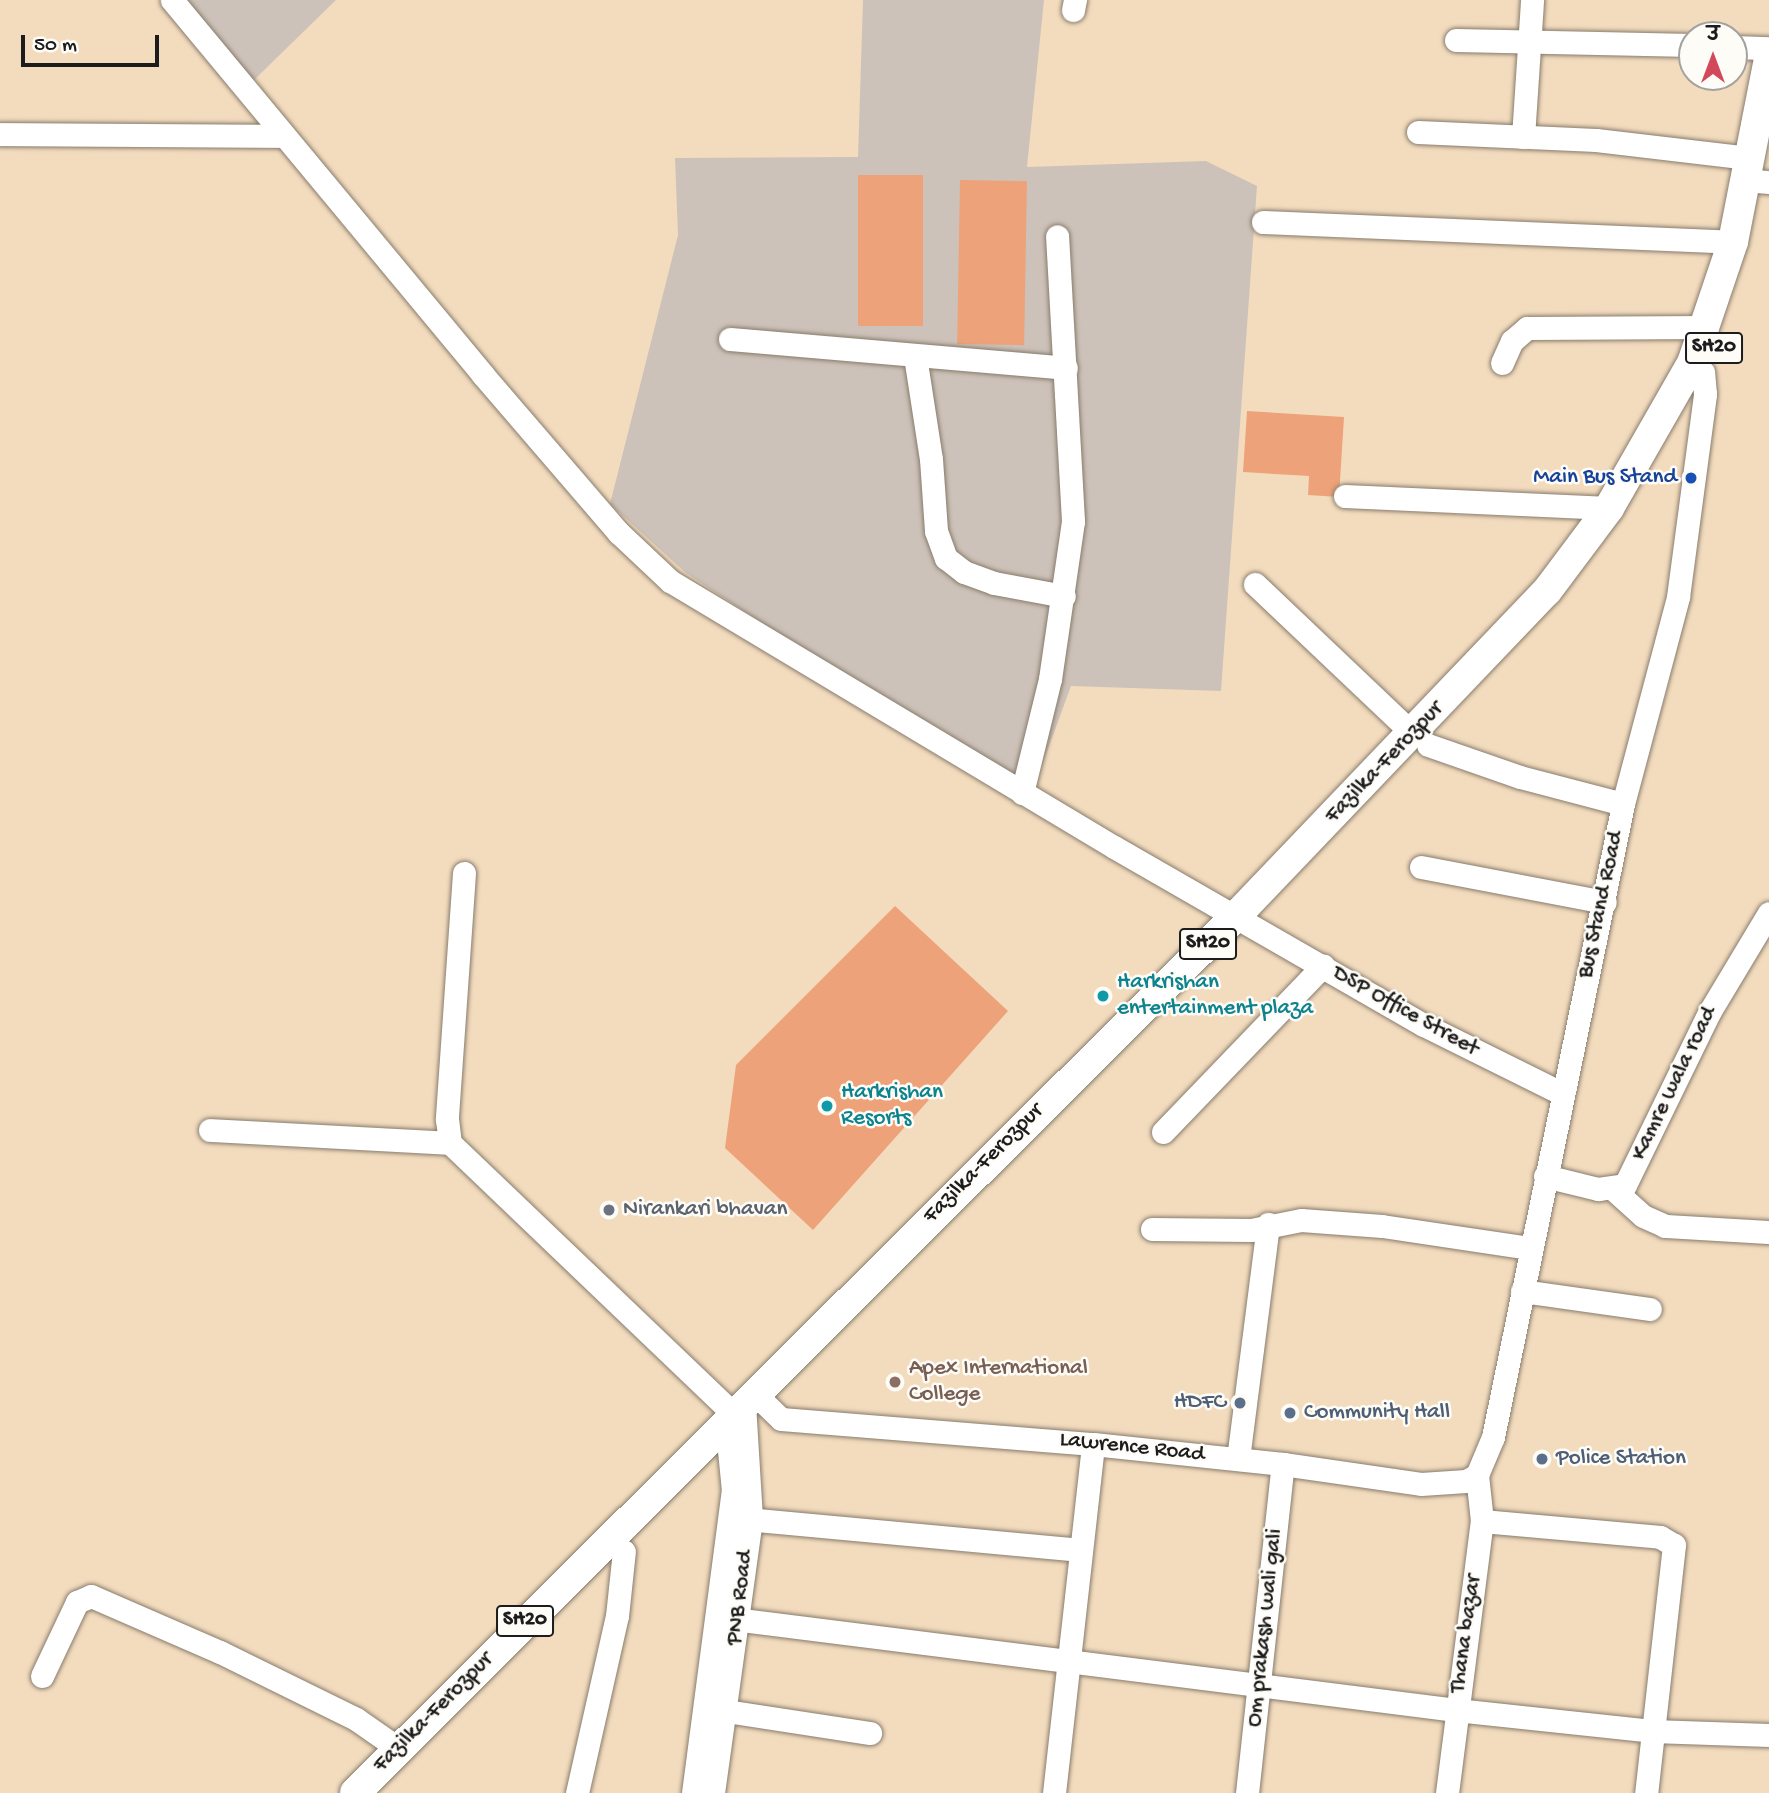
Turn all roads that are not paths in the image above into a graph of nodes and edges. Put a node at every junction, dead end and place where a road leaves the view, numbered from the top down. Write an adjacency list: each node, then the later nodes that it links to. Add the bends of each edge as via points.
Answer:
1 (172, 0): 11 (street, DSP Office Street)
2 (1532, 0): 4 (street)
3 (1455, 40): 4 (street)
4 (1531, 41): 5 (street); 12 (street)
5 (1678, 45)
6 (1748, 47): 7 (street)
7 (1769, 48)
8 (1769, 59): 13 (main road, SH20)
9 (1418, 132): 12 (street)
10 (0, 134): 11 (street)
11 (284, 136): 28 (street, DSP Office Street, via 592,501 670,581)
12 (1523, 137): 13 (street, via 1649,145)
13 (1759, 170): 16 (main road, SH20); 22 (main road, SH20, via 1736,289)
14 (1263, 222): 16 (street)
15 (1057, 236): 21 (street)
16 (1733, 242): 17 (main road, SH20)
17 (1707, 327): 20 (street, via 1527,328 1512,341); 24 (main road, SH20)
18 (730, 339): 19 (street)
19 (915, 356): 21 (street); 26 (street, via 936,531 946,558 964,572 994,583)
20 (1502, 363)
21 (1066, 368): 26 (street, via 1073,521)
22 (1703, 372): 24 (main road, SH20, via 1672,438); 29 (street, Bus Stand Road, via 1705,394 1678,597)
23 (1345, 496): 24 (street)
24 (1608, 521): 27 (main road, Fazilka-Ferozpur / SH20, via 1561,603)
25 (1255, 583): 27 (street)
26 (1064, 596): 28 (street, via 1050,679)
27 (1421, 739): 29 (street, via 1520,778); 34 (main road, Fazilka-Ferozpur / SH20)
28 (1022, 793): 34 (street, DSP Office Street)
29 (1623, 804): 32 (street, Bus Stand Road)
30 (1422, 867): 32 (street)
31 (464, 873): 39 (street, via 447,1119)
32 (1605, 902): 36 (street, Bus Stand Road)
33 (1769, 913): 41 (street, Kamre wala road, via 1710,1011 1625,1185)
34 (1245, 920): 35 (street, DSP Office Street); 48 (main road, Fazilka-Ferozpur / SH20)
35 (1323, 966): 36 (street, DSP Office Street, via 1424,1025); 38 (street)
36 (1561, 1093): 40 (street, Bus Stand Road)
37 (210, 1130): 39 (street)
38 (1163, 1132)
39 (450, 1143): 48 (street)
40 (1545, 1176): 41 (street); 45 (street, Bus Stand Road)
41 (1613, 1189): 44 (street, via 1643,1216 1665,1226)
42 (1268, 1224): 43 (street, via 1251,1230); 45 (street, via 1301,1220 1382,1226); 50 (street)
43 (1152, 1229)
44 (1769, 1232)
45 (1530, 1248): 46 (street, Bus Stand Road)
46 (1522, 1291): 47 (street); 52 (street, Bus Stand Road, via 1493,1437)
47 (1650, 1309)
48 (743, 1416): 49 (street, Lawrence Road); 53 (street, PNB Road); 56 (main road, Fazilka-Ferozpur / SH20); 66 (main road, Fazilka-Ferozpur / SH20)
49 (1093, 1444): 50 (street, Lawrence Road); 55 (street)
50 (1238, 1459): 51 (street, Lawrence Road)
51 (1283, 1464): 52 (street, Lawrence Road, via 1421,1484 1466,1481); 60 (street, Om prakash wali gali)
52 (1477, 1475): 54 (street, Thana bazar)
53 (740, 1518): 55 (street); 57 (street, PNB Road)
54 (1482, 1521): 62 (street, Thana bazar); 63 (street, via 1660,1537 1674,1545)
55 (1081, 1550): 58 (street)
56 (624, 1551): 68 (main road, Fazilka-Ferozpur / SH20); 69 (street, via 617,1616)
57 (729, 1618): 58 (street); 61 (street, PNB Road)
58 (1069, 1664): 60 (street); 72 (street)
59 (42, 1676): 66 (street, via 77,1602 90,1596 173,1630 356,1719)
60 (1260, 1687): 62 (street); 73 (street, Om prakash wali gali)
61 (717, 1709): 64 (street); 70 (street, PNB Road); 71 (street, PNB Road)
62 (1456, 1710): 63 (street); 74 (street, Thana bazar)
63 (1652, 1731): 65 (street); 75 (street)
64 (870, 1732)
65 (1769, 1735)
66 (399, 1749): 67 (main road, Fazilka-Ferozpur / SH20)
67 (355, 1793)
68 (382, 1793)
69 (577, 1793)
70 (693, 1793)
71 (713, 1793)
72 (1054, 1793)
73 (1247, 1793)
74 (1447, 1793)
75 (1646, 1793)

